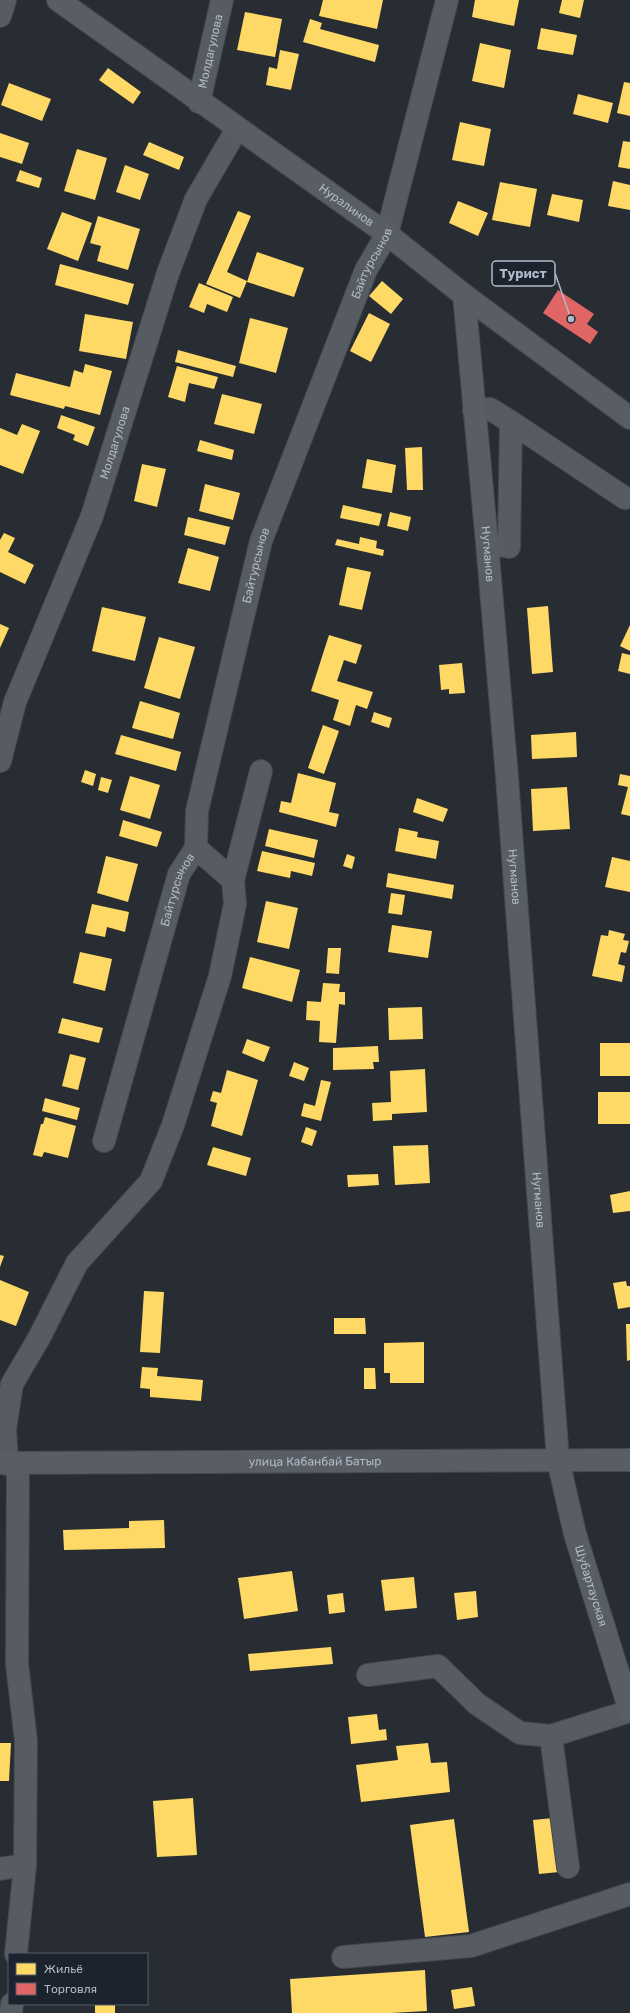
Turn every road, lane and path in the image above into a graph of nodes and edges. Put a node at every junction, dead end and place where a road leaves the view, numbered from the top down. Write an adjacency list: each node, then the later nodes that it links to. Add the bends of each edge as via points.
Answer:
1 (5, 0): 5 (street)
2 (58, 0): 6 (main road, Нуралинов)
3 (222, 0): 6 (street, Молдагулова)
4 (447, 0): 8 (street, Байтурсынов)
5 (0, 16)
6 (199, 102): 7 (main road, Нуралинов)
7 (237, 129): 8 (main road, Нуралинов); 15 (street, Молдагулова, via 196,199 168,273 92,516)
8 (387, 234): 9 (main road, Нуралинов); 18 (street, Байтурсынов, via 366,270 261,541 197,811)
9 (464, 295): 10 (main road, Нугманов); 11 (main road, Нуралинов)
10 (474, 410): 12 (street, via 490,409); 14 (main road, Нугманов)
11 (630, 418)
12 (511, 422): 13 (street); 14 (street, via 509,547)
13 (625, 498)
14 (488, 543): 21 (main road, Нугманов)
15 (7, 701): 16 (street, Молдагулова)
16 (0, 761)
17 (261, 771): 19 (street)
18 (196, 848): 19 (street); 20 (street, Байтурсынов, via 179,874)
19 (233, 880): 23 (street, via 235,904 220,976 173,1124 151,1181 77,1263 12,1384 5,1430)
20 (104, 1141)
21 (558, 1460): 22 (main road, улица Кабанбай Батыр); 23 (main road, улица Кабанбай Батыр); 25 (main road, Шубартауская, via 575,1534)
22 (630, 1460)
23 (8, 1464): 27 (street, via 17,1664 26,1741)
24 (368, 1675): 26 (street, via 438,1666 477,1704 520,1733)
25 (630, 1711): 26 (street)
26 (551, 1736): 28 (street)
27 (25, 1865): 29 (street); 31 (street)
28 (568, 1867)
29 (0, 1869)
30 (630, 1894): 32 (street, via 471,1946)
31 (16, 1953)
32 (344, 1957)

